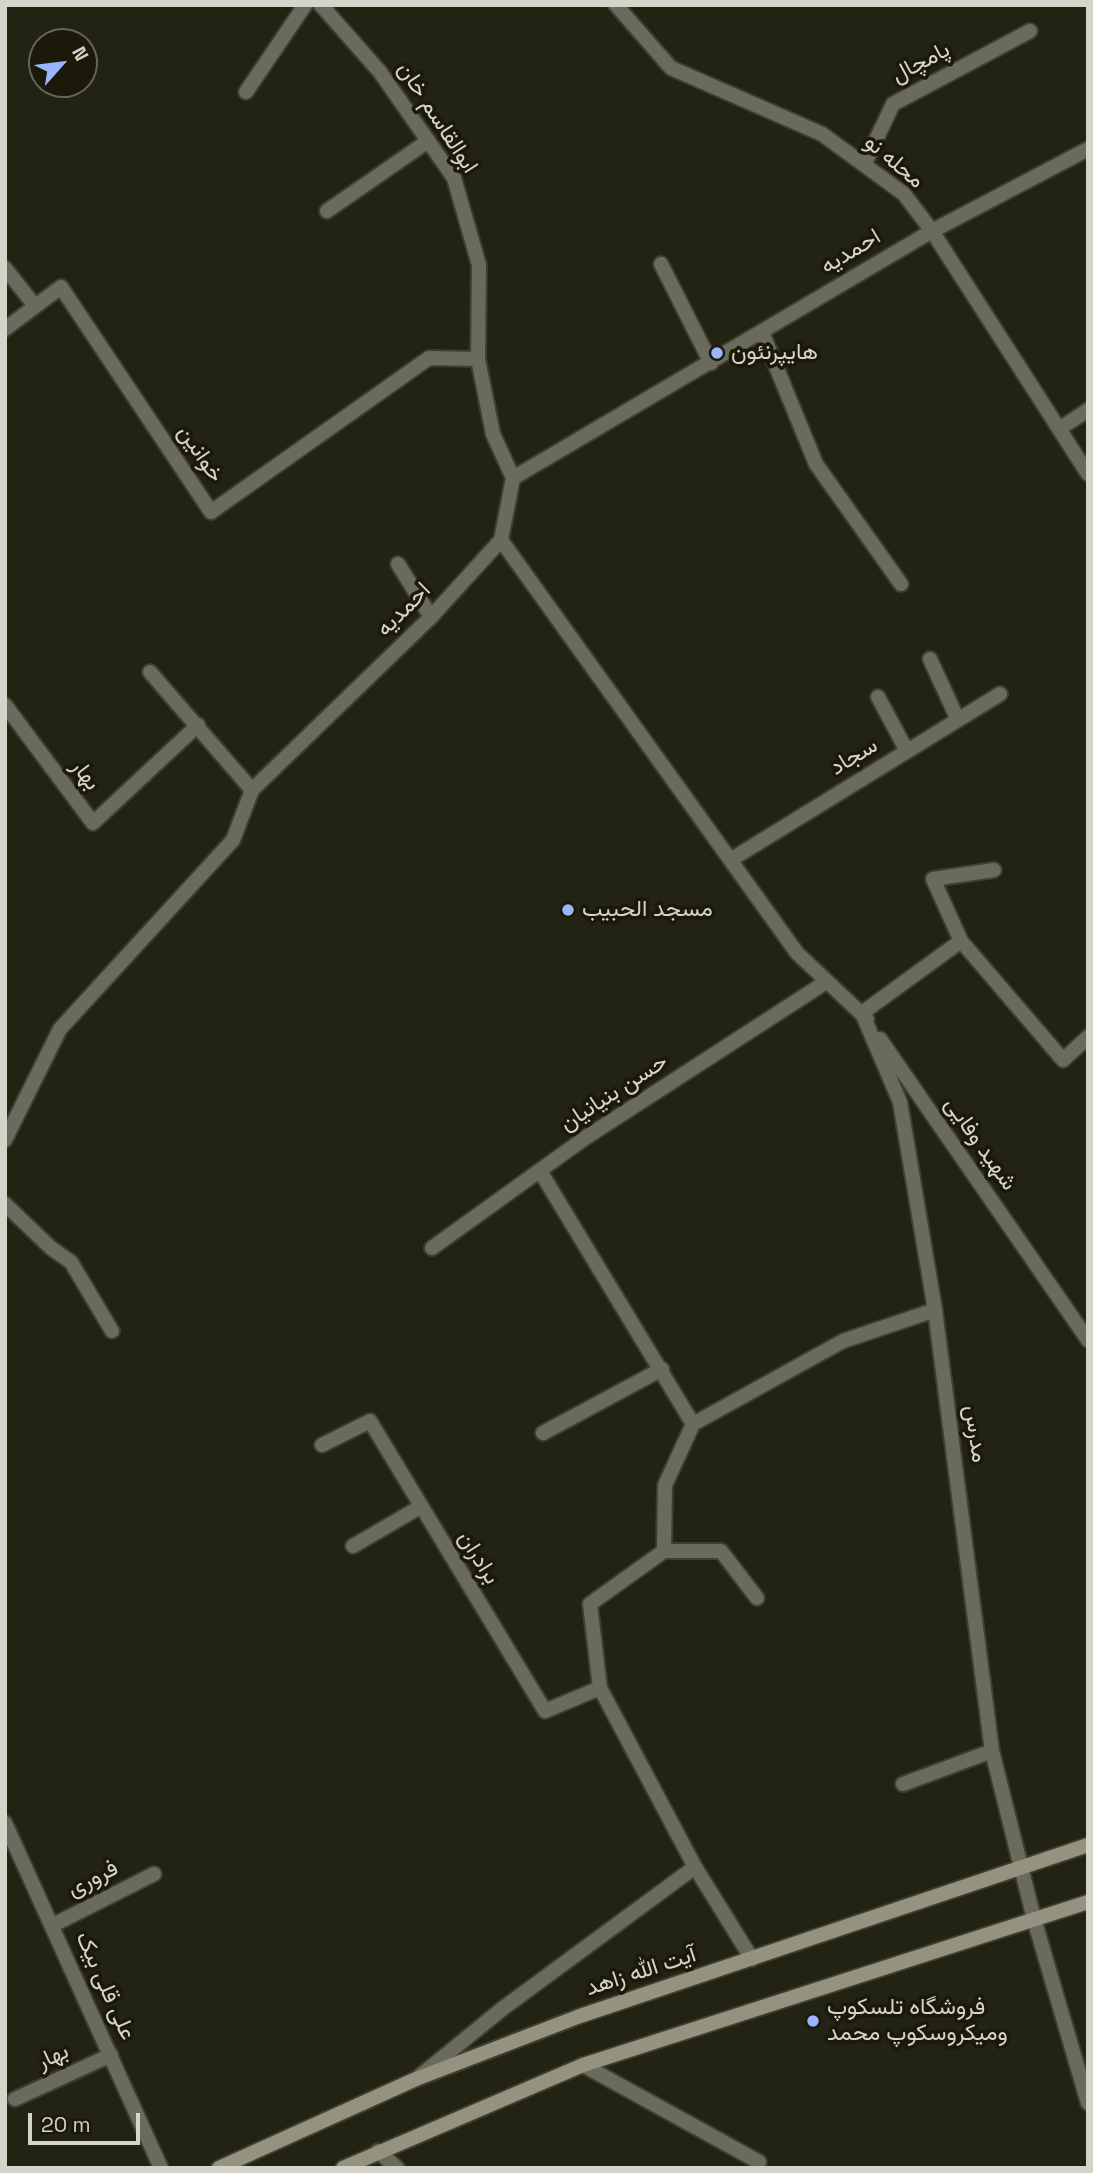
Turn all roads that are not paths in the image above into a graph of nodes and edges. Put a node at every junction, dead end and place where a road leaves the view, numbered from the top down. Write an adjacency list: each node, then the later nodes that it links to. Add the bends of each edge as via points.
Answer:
1 (306, 5): 5 (street)
2 (321, 5): 6 (street, ابوالقاسم خان, via 380,72)
3 (616, 5): 8 (street, محله نو, via 671,68 822,134)
4 (1030, 31): 8 (street, پامچال, via 893,104)
5 (246, 92)
6 (428, 141): 9 (street); 16 (street, ابوالقاسم خان, via 454,178 479,265)
7 (1088, 149): 10 (street, احمدیه)
8 (864, 165): 10 (street, محله نو, via 904,194)
9 (327, 211)
10 (932, 231): 15 (street, احمدیه); 19 (street, محله نو)
11 (661, 264): 17 (street)
12 (5, 268): 13 (street)
13 (35, 306): 14 (street, خوانین); 16 (street, خوانین, via 61,287 211,512 429,358)
14 (5, 329)
15 (762, 332): 17 (street, احمدیه); 24 (street, via 816,464)
16 (478, 359): 21 (street, ابوالقاسم خان, via 493,434)
17 (711, 363): 21 (street, احمدیه)
18 (1088, 410): 19 (street)
19 (1059, 429): 20 (street, محله نو)
20 (1088, 474)
21 (513, 478): 22 (street)
22 (501, 540): 25 (street, احمدیه); 35 (street)
23 (398, 564): 25 (street)
24 (901, 584)
25 (431, 617): 34 (street, احمدیه)
26 (930, 659): 31 (street)
27 (150, 672): 32 (street)
28 (1000, 694): 31 (street, سجاد)
29 (878, 697): 33 (street)
30 (5, 705): 32 (street, بهار, via 93,823)
31 (958, 720): 33 (street, سجاد)
32 (198, 724): 34 (street)
33 (907, 751): 35 (street, سجاد)
34 (252, 790): 41 (street, احمدیه, via 233,840 60,1029)
35 (732, 859): 38 (street, via 797,953)
36 (994, 870): 37 (street, via 933,878)
37 (961, 941): 39 (street); 40 (street, via 1063,1060)
38 (826, 982): 39 (street, شهید وفایی); 42 (street, حسن بنیانیان)
39 (862, 1013): 45 (street, مدرس, via 900,1102); 47 (street, شهید وفایی)
40 (1088, 1037)
41 (5, 1140)
42 (540, 1171): 44 (street, حسن بنیانیان); 48 (street)
43 (5, 1204): 46 (street, via 71,1262)
44 (432, 1248)
45 (935, 1310): 49 (street, via 843,1341); 57 (street, مدرس)
46 (112, 1331)
47 (1088, 1340)
48 (662, 1369): 49 (street); 50 (street)
49 (692, 1424): 54 (street, via 665,1485)
50 (543, 1433)
51 (323, 1445): 52 (street, برادران, via 370,1421)
52 (420, 1507): 53 (street); 56 (street, برادران, via 545,1711)
53 (353, 1546)
54 (664, 1551): 55 (street, via 721,1551); 56 (street, via 590,1604)
55 (757, 1598)
56 (600, 1688): 62 (street)
57 (992, 1751): 58 (street); 61 (street, مدرس)
58 (903, 1784)
59 (5, 1823): 66 (street, علی قلی بیک)
60 (1088, 1845): 61 (main road, آیت الله زاهد)
61 (1022, 1866): 65 (street, مدرس); 67 (main road, آیت الله زاهد)
62 (695, 1867): 67 (street); 70 (street, via 502,2009)
63 (154, 1874): 66 (street, فروری)
64 (1088, 1902): 65 (main road)
65 (1034, 1919): 69 (main road); 72 (street, مدرس)
66 (53, 1925): 68 (street, علی قلی بیک)
67 (752, 1959): 70 (main road, آیت الله زاهد, via 580,2016)
68 (111, 2055): 71 (street, بهار); 74 (street, علی قلی بیک)
69 (583, 2065): 73 (main road); 78 (street, via 759,2162)
70 (416, 2079): 75 (main road, آیت الله زاهد)
71 (15, 2099)
72 (1088, 2103)
73 (378, 2151): 76 (main road); 77 (street)
74 (161, 2168)
75 (219, 2168)
76 (343, 2168)
77 (397, 2168)
78 (757, 2168)

